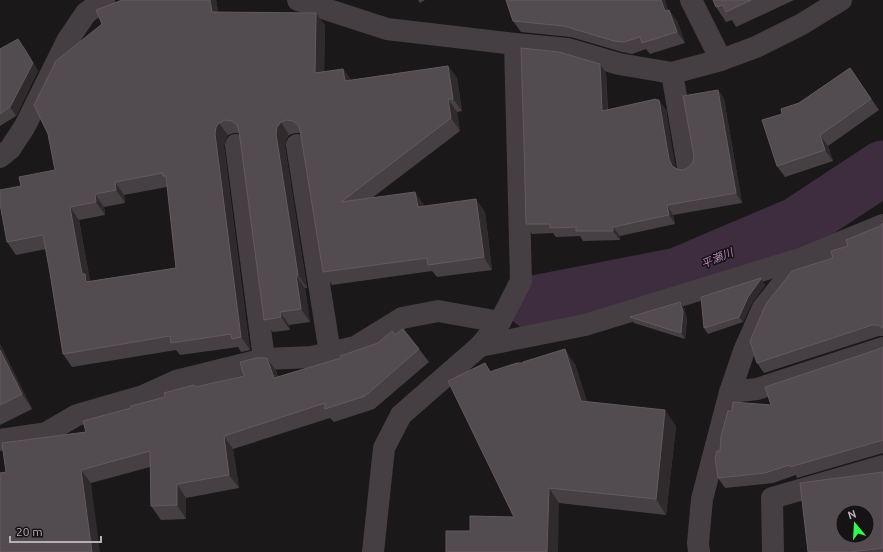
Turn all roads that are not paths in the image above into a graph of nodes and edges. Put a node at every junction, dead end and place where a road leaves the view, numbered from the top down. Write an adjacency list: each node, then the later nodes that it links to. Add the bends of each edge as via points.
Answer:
1 (104, 0): 10 (street, via 86,13 67,41 25,126 10,149)
2 (298, 0): 5 (street, via 387,29)
3 (691, 0): 6 (street)
4 (841, 0): 6 (street, via 802,24 756,47)
5 (515, 44): 7 (street, via 568,49 619,64); 14 (street, via 521,282)
6 (721, 60): 7 (street)
7 (672, 73): 11 (street)
8 (236, 145): 18 (street)
9 (297, 145): 17 (street)
10 (0, 157)
11 (688, 167)
12 (883, 225): 13 (street)
13 (803, 258): 15 (street, via 585,325); 19 (street, via 764,308 744,351)
14 (500, 322): 15 (street); 17 (street, via 438,311 402,318 356,347)
15 (480, 346): 22 (street, via 401,415 384,448)
16 (883, 348): 19 (street, via 757,389)
17 (330, 353): 18 (street, via 312,357)
18 (264, 359): 20 (street, via 176,381 143,396 77,415 46,433)
19 (730, 392): 23 (street, via 702,499)
20 (0, 440)
21 (883, 466): 24 (street, via 772,498)
22 (373, 552)
23 (699, 552)
24 (773, 552)

